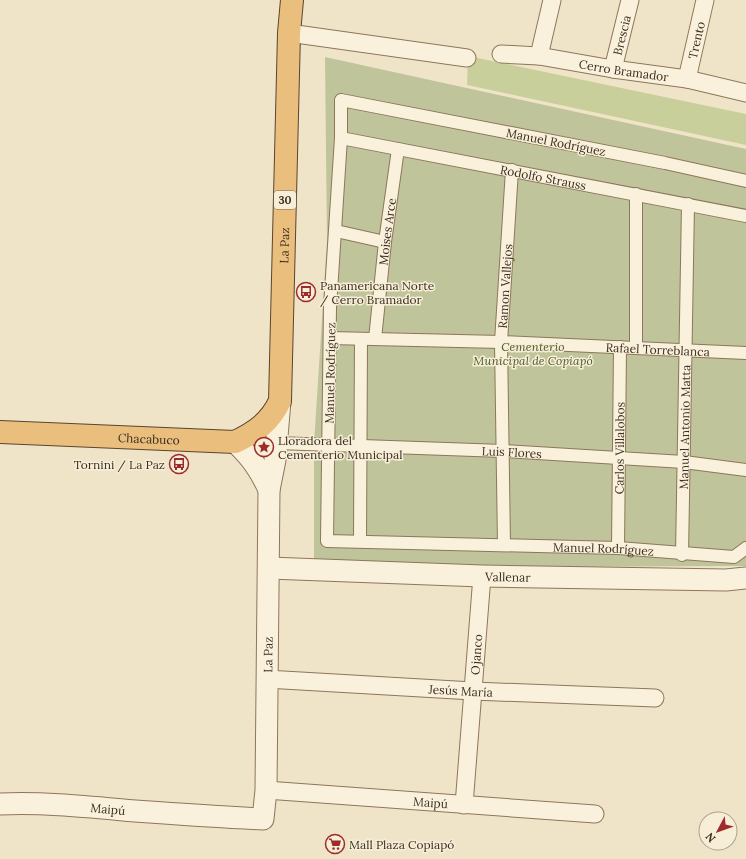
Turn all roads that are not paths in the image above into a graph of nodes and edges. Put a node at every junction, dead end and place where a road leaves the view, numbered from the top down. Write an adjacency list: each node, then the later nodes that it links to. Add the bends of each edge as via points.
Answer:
1 (292, 0): 5 (highway, La Paz / 30)
2 (552, 0): 7 (street)
3 (630, 0): 9 (street, Brescia)
4 (705, 0): 10 (street, Trento)
5 (289, 33): 8 (street); 29 (highway, La Paz / 30)
6 (501, 54): 7 (street, Cerro Bramador)
7 (539, 56): 9 (street, Cerro Bramador)
8 (467, 58)
9 (613, 69): 10 (street, Cerro Bramador)
10 (687, 79): 11 (street, Cerro Bramador)
11 (746, 93)
12 (341, 138): 13 (street, Rodolfo Strauss); 15 (street, Manuel Rodríguez, via 341,100); 19 (street, Manuel Rodríguez)
13 (398, 149): 14 (street, Rodolfo Strauss); 20 (street, Moises Arce)
14 (512, 170): 16 (street, Rodolfo Strauss); 24 (street, Ramon Vallejos)
15 (746, 181)
16 (636, 194): 17 (street, Rodolfo Strauss); 26 (street)
17 (688, 204): 18 (street, Rodolfo Strauss); 27 (street, Manuel Antonio Matta)
18 (746, 216)
19 (336, 231): 20 (street); 21 (street, Manuel Rodríguez)
20 (385, 242): 23 (street, Moises Arce)
21 (330, 338): 22 (street, Rafael Torreblanca); 33 (street, Manuel Rodríguez)
22 (361, 339): 23 (street, Rafael Torreblanca); 34 (street)
23 (374, 339): 24 (street, Rafael Torreblanca)
24 (501, 342): 25 (street, Rafael Torreblanca); 35 (street, Ramon Vallejos)
25 (620, 347): 26 (street, Rafael Torreblanca); 36 (street, Carlos Villalobos)
26 (636, 347): 27 (street, Rafael Torreblanca)
27 (684, 351): 28 (street, Rafael Torreblanca); 37 (street, Manuel Antonio Matta)
28 (746, 352)
29 (280, 401): 31 (highway, Chacabuco / 30, via 274,414 264,424 254,433); 32 (street, La Paz)
30 (0, 432): 31 (highway, Chacabuco / 30)
31 (235, 442): 39 (street, La Paz, via 257,465)
32 (277, 443): 33 (street, Luis Flores); 39 (street, La Paz)
33 (329, 444): 34 (street, Luis Flores); 40 (street, Manuel Rodríguez, via 327,541)
34 (360, 445): 35 (street, Luis Flores); 40 (street)
35 (503, 451): 36 (street, Luis Flores); 41 (street, Ramon Vallejos)
36 (619, 459): 37 (street, Luis Flores); 42 (street, Carlos Villalobos)
37 (684, 462): 38 (street, Luis Flores); 44 (street, Manuel Antonio Matta)
38 (746, 470)
39 (269, 490): 45 (street, La Paz)
40 (360, 541): 41 (street, Manuel Rodríguez)
41 (504, 545): 42 (street, Manuel Rodríguez)
42 (618, 548): 44 (street, Manuel Rodríguez)
43 (746, 548): 44 (street, Manuel Rodríguez, via 734,557)
44 (682, 554)
45 (269, 568): 46 (street, Vallenar); 48 (street, La Paz)
46 (482, 576): 47 (street, Vallenar, via 726,580); 49 (street, Ojanco)
47 (746, 578)
48 (266, 678): 49 (street, Jesús María); 51 (street, La Paz)
49 (472, 691): 50 (street, Jesús María); 53 (street, Ojanco)
50 (655, 698)
51 (266, 790): 53 (street, Maipú); 55 (street, La Paz)
52 (0, 804): 55 (street, Maipú, via 90,807)
53 (464, 805): 54 (street, Maipú)
54 (595, 814)
55 (263, 819)

